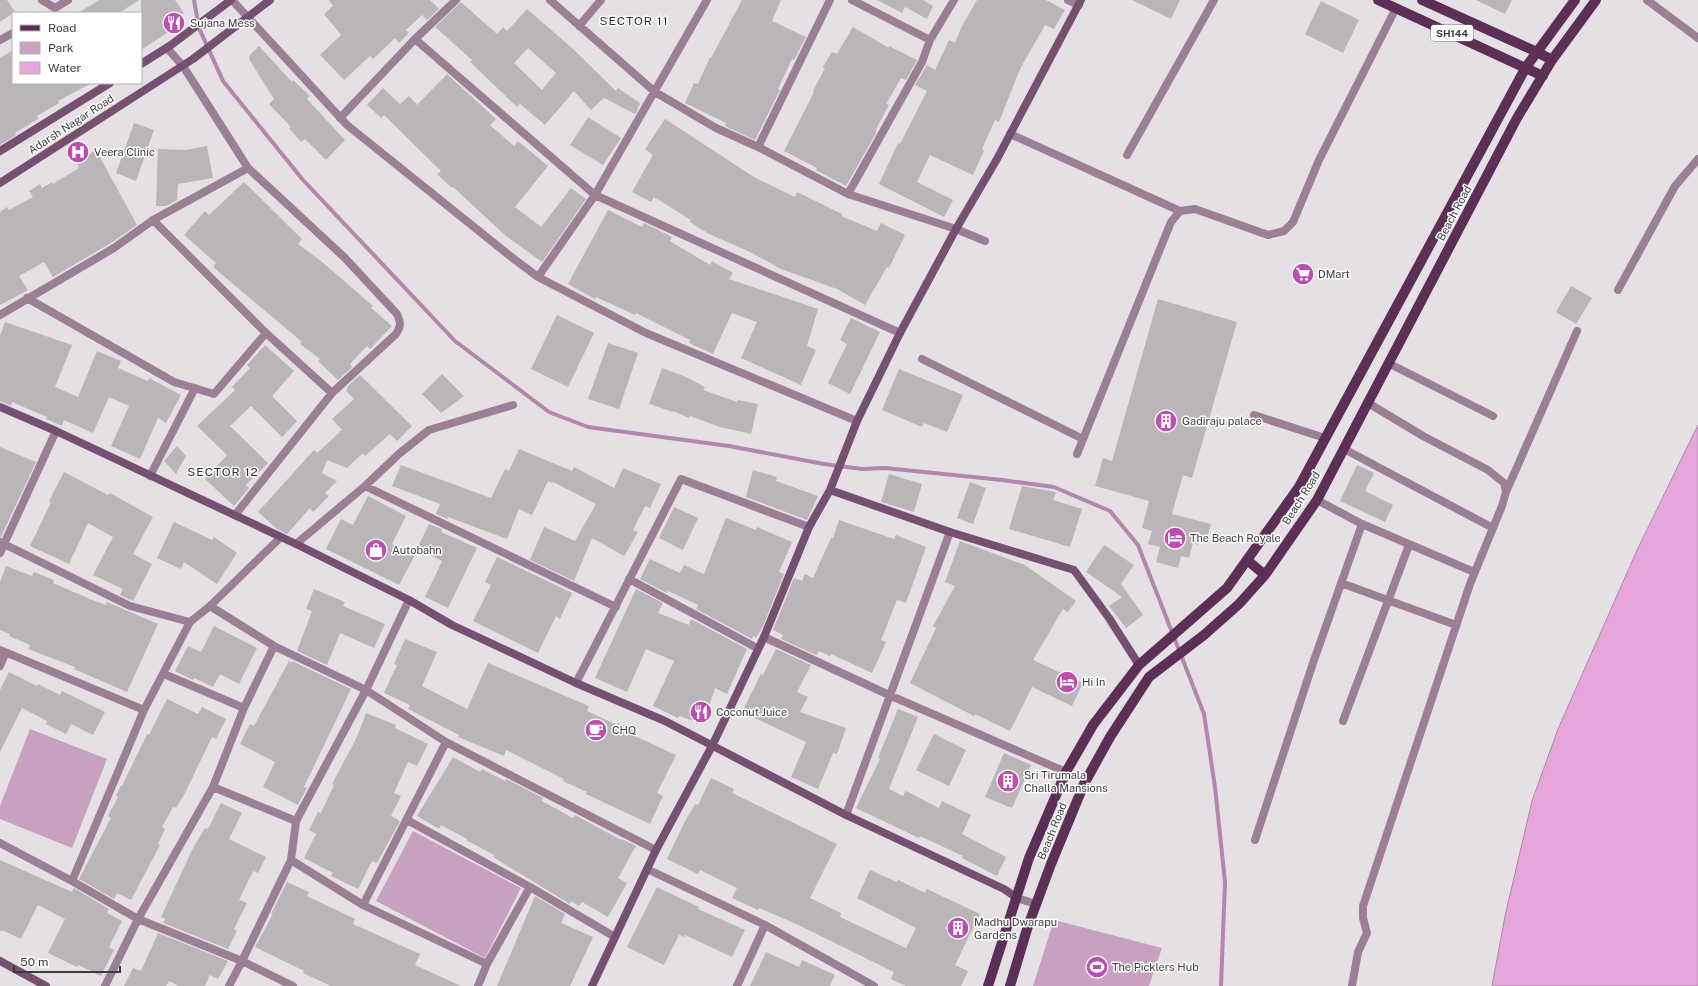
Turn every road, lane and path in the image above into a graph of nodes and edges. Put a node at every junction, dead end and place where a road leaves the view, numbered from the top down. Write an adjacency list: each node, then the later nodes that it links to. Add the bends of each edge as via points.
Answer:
1 (42, 0): 20 (street)
2 (68, 0): 20 (street)
3 (232, 0): 23 (street); 30 (street)
4 (270, 0): 23 (street, Adarsh Nagar Road)
5 (456, 0): 27 (street)
6 (550, 0): 24 (street)
7 (601, 0): 24 (street)
8 (707, 0): 38 (street)
9 (830, 0): 41 (street)
10 (852, 0): 29 (street)
11 (954, 0): 29 (street)
12 (1068, 0): 19 (street)
13 (1214, 0): 43 (street)
14 (1378, 0): 21 (main road, SH144)
15 (1422, 0): 31 (main road, SH144)
16 (1574, 0): 31 (main road, Beach Road)
17 (1596, 0): 32 (main road, Beach Road)
18 (1647, 0): 26 (street)
19 (1080, 2): 40 (street)
20 (55, 8): 22 (street)
21 (1396, 8): 35 (main road, SH144); 49 (street, via 1320,160 1293,222 1284,231 1268,234 1195,209)
22 (48, 12)
23 (248, 19): 34 (street, Adarsh Nagar Road); 39 (street)
24 (579, 26): 38 (street)
25 (12, 34): 28 (street)
26 (1698, 38)
27 (415, 39): 39 (street); 48 (street)
28 (0, 40)
29 (930, 40): 47 (street, via 922,62)
30 (169, 47): 33 (street); 34 (street)
31 (1537, 52): 32 (main road, SH144); 35 (main road, Beach Road)
32 (1552, 60): 36 (main road, Beach Road)
33 (142, 63)
34 (183, 66): 45 (street); 46 (street, Adarsh Nagar Road)
35 (1526, 67): 36 (main road, SH144); 71 (main road, Beach Road)
36 (1543, 76): 61 (main road, Beach Road, via 1517,118)
37 (108, 84): 42 (street, Adarsh Nagar Road)
38 (655, 92): 41 (street, via 716,128); 48 (street)
39 (340, 118): 53 (street)
40 (1010, 134): 49 (street); 51 (street)
41 (758, 147): 47 (street)
42 (0, 151)
43 (1127, 155)
44 (1698, 158): 54 (street, via 1675,186)
45 (248, 168): 50 (street); 63 (street, via 345,258 397,314 400,322 396,334)
46 (0, 183)
47 (848, 194): 51 (street)
48 (595, 195): 53 (street); 59 (street)
49 (1180, 211): 72 (street, via 1171,222)
50 (153, 220): 55 (street, via 114,248); 58 (street)
51 (956, 229): 52 (street); 59 (street)
52 (985, 241)
53 (538, 277): 69 (street, via 646,333)
54 (1618, 290)
55 (27, 298): 56 (street); 62 (street, via 174,382)
56 (0, 315)
57 (1577, 331): 78 (street)
58 (266, 333): 62 (street, via 214,394); 63 (street)
59 (900, 334): 69 (street)
60 (922, 359): 72 (street)
61 (1388, 363): 64 (main road, Beach Road); 68 (street)
62 (195, 388): 75 (street)
63 (332, 393): 80 (street)
64 (1368, 402): 73 (main road, Beach Road); 78 (street, via 1423,436 1488,470 1504,483)
65 (513, 405): 76 (street, via 429,430)
66 (0, 407): 70 (street)
67 (1254, 415): 71 (street)
68 (1493, 416)
69 (857, 421): 77 (street)
70 (56, 431): 75 (street); 86 (street)
71 (1325, 438): 90 (main road, Beach Road, via 1299,487)
72 (1083, 439): 74 (street)
73 (1344, 449): 79 (main road, Beach Road); 83 (street)
74 (1077, 454)
75 (150, 476): 80 (street)
76 (365, 486): 87 (street); 98 (street)
77 (830, 490): 82 (street); 84 (street)
78 (1506, 492): 83 (street)
79 (1317, 500): 81 (street); 92 (main road, Beach Road)
80 (235, 515): 85 (street)
81 (1362, 524): 88 (street); 94 (street)
82 (809, 527): 93 (street, via 681,479); 101 (street)
83 (1493, 528): 91 (street)
84 (950, 532): 105 (street, via 1074,570); 110 (street)
85 (281, 537): 87 (street); 97 (street)
86 (2, 543): 89 (street); 99 (street, via 130,606)
87 (296, 544): 95 (street)
88 (1409, 545): 91 (street); 96 (street)
89 (0, 553)
90 (1247, 560): 92 (main road); 105 (main road, Beach Road, via 1227,588)
91 (1474, 572): 100 (street)
92 (1265, 575): 129 (main road, Beach Road, via 1239,604 1204,635 1149,677 1110,737 1084,784)
93 (629, 579): 98 (street); 103 (street)
94 (1342, 583): 96 (street); 121 (street)
95 (409, 600): 108 (street, via 452,625); 109 (street)
96 (1388, 600): 100 (street); 113 (street)
97 (210, 606): 99 (street); 102 (street)
98 (616, 607): 108 (street)
99 (190, 622): 107 (street)
100 (1456, 625): 148 (street, via 1363,906 1367,933 1358,952)
101 (764, 637): 103 (street); 110 (street)
102 (274, 646): 109 (street); 111 (street)
103 (757, 648): 115 (street)
104 (3, 652): 106 (street); 112 (street)
105 (1140, 665): 116 (main road, Beach Road, via 1093,725)
106 (0, 666)
107 (164, 674): 111 (street); 112 (street)
108 (576, 683): 115 (street, via 665,721)
109 (366, 690): 114 (street); 120 (street)
110 (889, 695): 116 (street); 118 (street)
111 (244, 708): 117 (street)
112 (144, 710): 126 (street)
113 (1343, 720)
114 (446, 742): 119 (street); 123 (street)
115 (712, 746): 118 (street); 123 (street)
116 (1066, 772): 128 (main road, Beach Road, via 1029,858)
117 (213, 787): 120 (street); 131 (street)
118 (846, 815): 128 (street, via 1004,889)
119 (407, 820): 127 (street); 130 (street)
120 (296, 821): 124 (street)
121 (1255, 840)
122 (0, 843): 126 (street)
123 (656, 850): 125 (street)
124 (291, 860): 130 (street); 135 (street)
125 (647, 869): 132 (street); 133 (street)
126 (72, 881): 131 (street)
127 (530, 887): 133 (street); 136 (street)
128 (1017, 898): 129 (street); 146 (main road, Beach Road)
129 (1036, 904): 147 (main road, Beach Road)
130 (362, 905): 136 (street)
131 (138, 919): 135 (street); 139 (street)
132 (765, 925): 137 (street); 144 (street)
133 (615, 937): 143 (street)
134 (0, 961): 138 (street)
135 (242, 961): 140 (street); 141 (street)
136 (487, 964): 142 (street)
137 (858, 983): 145 (street)
138 (46, 986)
139 (105, 986)
140 (229, 986)
141 (293, 986)
142 (478, 986)
143 (592, 986)
144 (737, 986)
145 (874, 986)
146 (988, 986)
147 (1010, 986)
148 (1352, 986)

